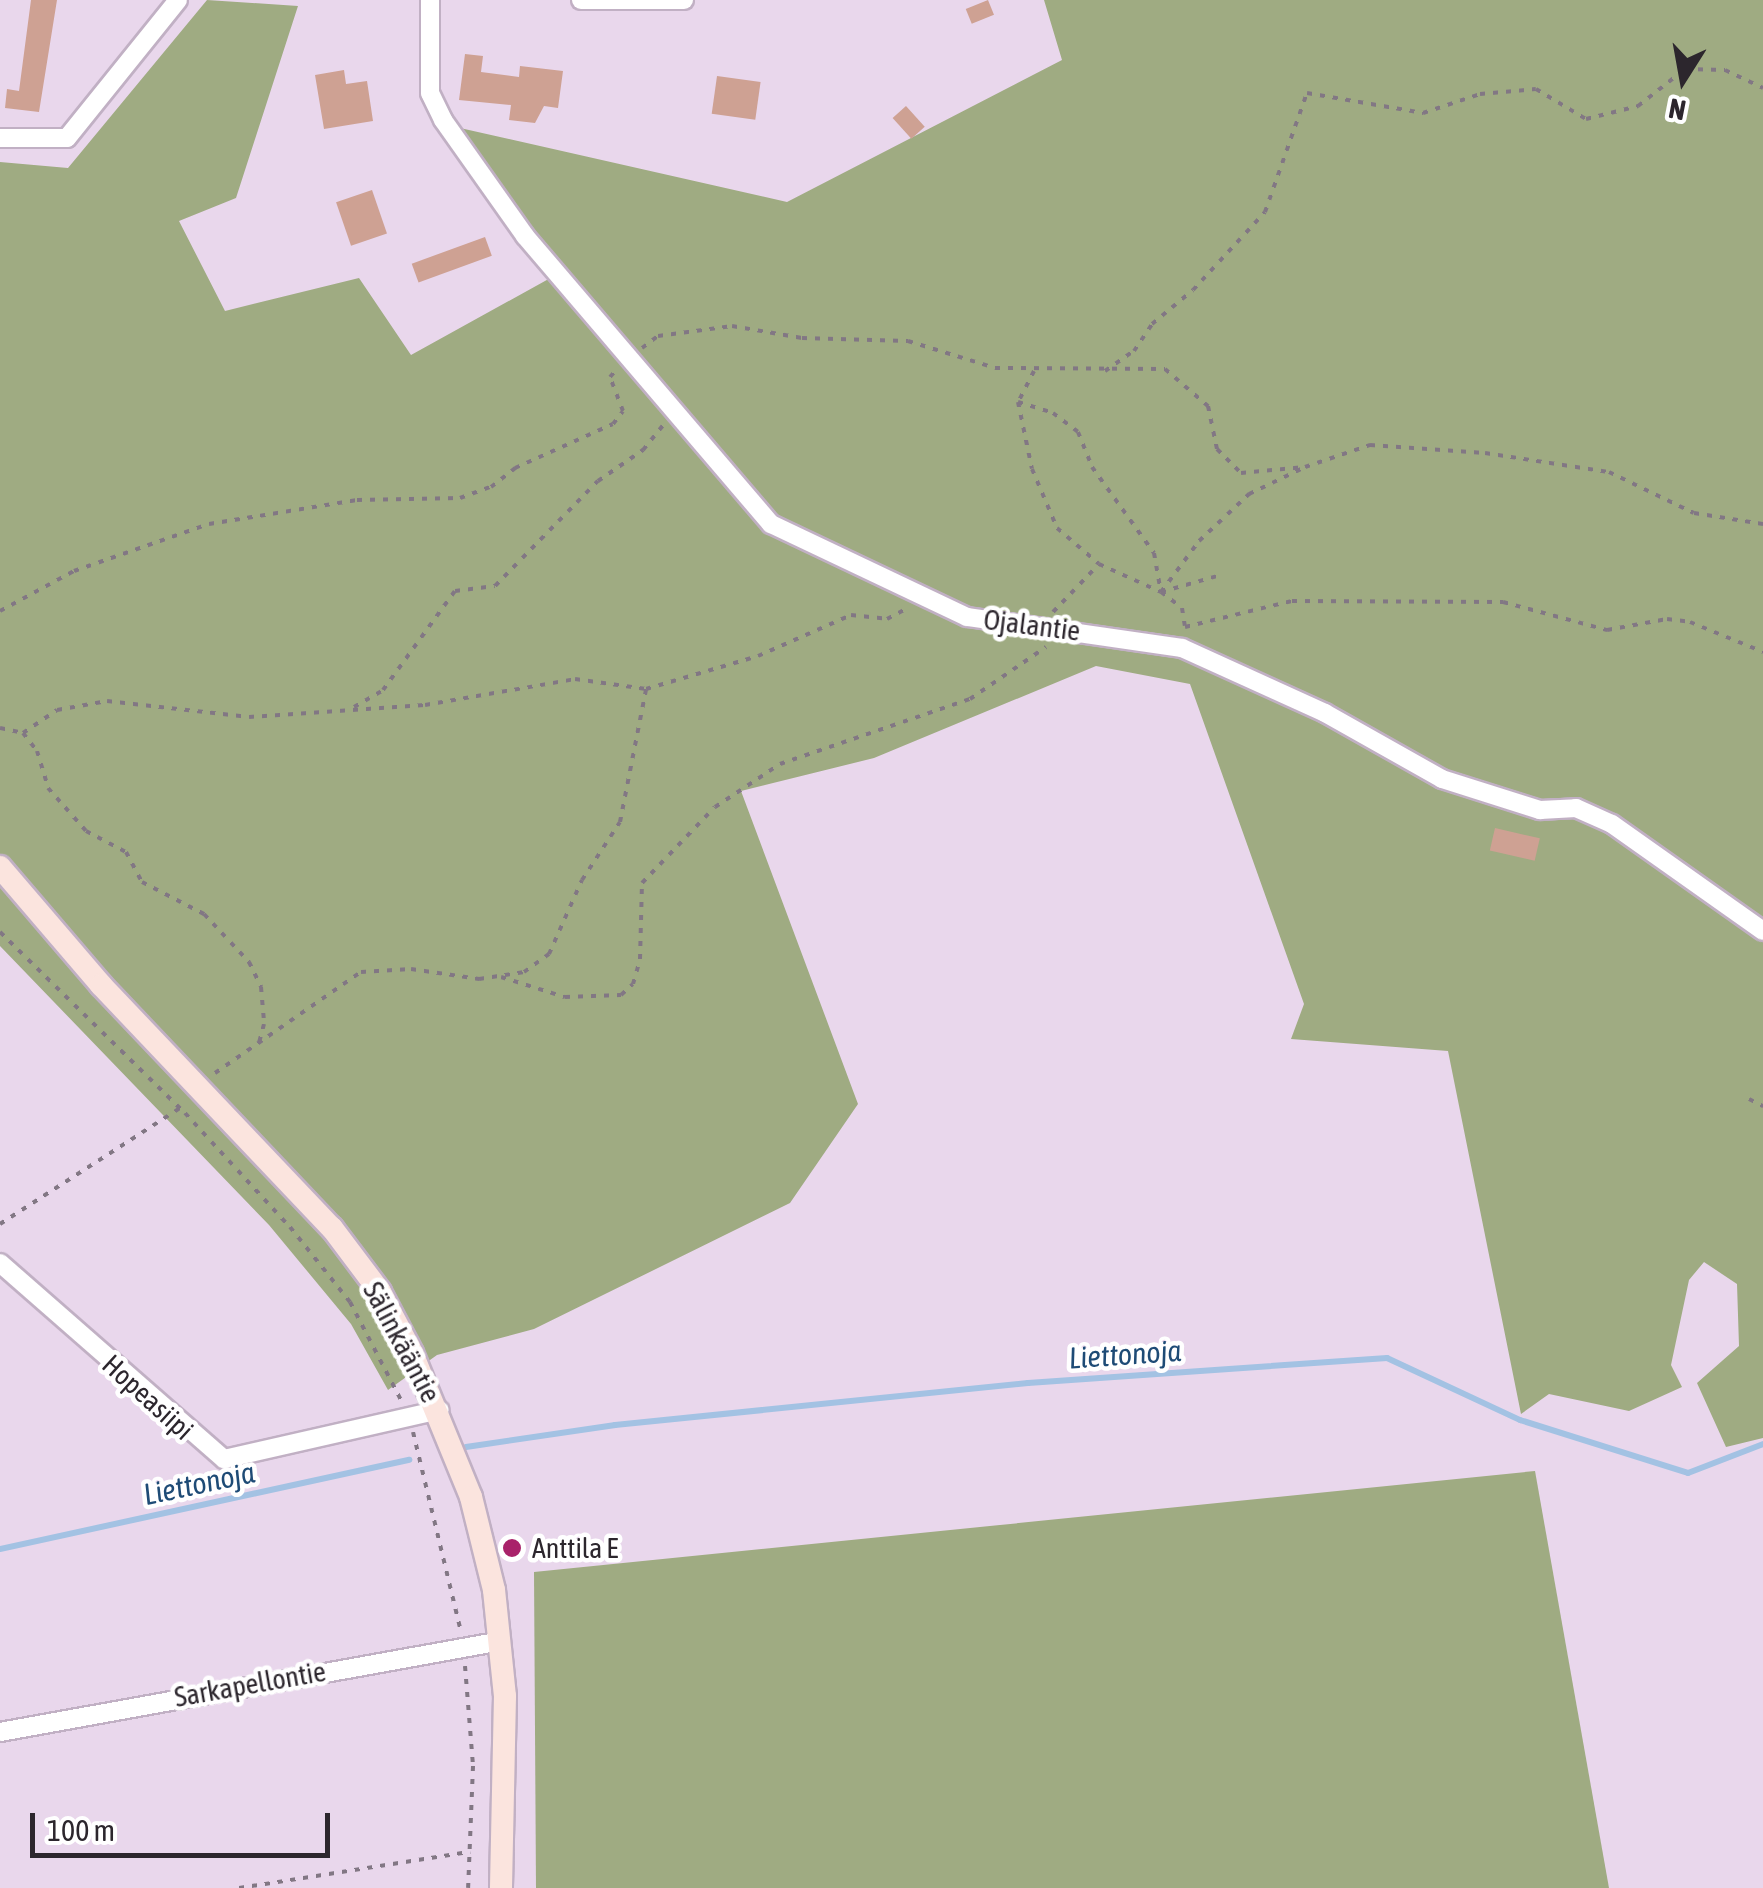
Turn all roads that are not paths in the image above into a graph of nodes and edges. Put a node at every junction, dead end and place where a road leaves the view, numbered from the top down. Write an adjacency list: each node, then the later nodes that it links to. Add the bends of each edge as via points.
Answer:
1 (178, 0): 5 (street, via 66,138)
2 (430, 0): 7 (street, Ojalantie, via 430,93 443,120 526,236 771,524 967,617 1182,648 1325,713 1442,779 1540,810 1576,808 1612,824)
3 (581, 0): 4 (street)
4 (684, 0)
5 (0, 138)
6 (0, 867): 9 (street, Sälinkääntie, via 332,1228 380,1292)
7 (1763, 931)
8 (0, 1264): 9 (street, Hopeasiipi, via 224,1459)
9 (439, 1410): 10 (street, Sälinkääntie, via 470,1497)
10 (501, 1641): 11 (street, Sarkapellontie); 12 (street, Sälinkääntie)
11 (0, 1732)
12 (502, 1888)

